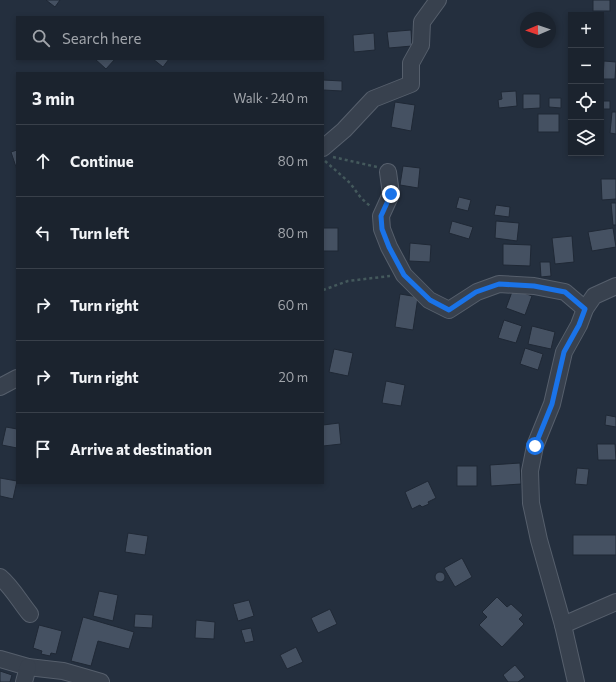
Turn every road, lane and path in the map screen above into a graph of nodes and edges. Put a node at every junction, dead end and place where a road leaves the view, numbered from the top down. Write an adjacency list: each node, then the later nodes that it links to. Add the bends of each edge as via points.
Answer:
1 (438, 0): 2 (street, via 422,22 421,45 412,63 411,84 373,99)
2 (326, 152): 4 (path)
3 (324, 160): 5 (path)
4 (388, 172): 5 (street, via 391,194)
5 (381, 216): 6 (street, via 382,229 389,247)
6 (404, 275): 8 (path, via 348,281); 9 (street, via 430,300 449,310 476,292 499,284 534,286 565,292)
7 (616, 286): 9 (street, via 594,296)
8 (324, 290)
9 (585, 309): 15 (street, via 564,352 552,404 535,446 530,471 532,510)
10 (16, 379): 11 (street)
11 (0, 387)
12 (0, 577): 14 (street)
13 (616, 602): 15 (street)
14 (30, 614)
15 (563, 625): 19 (street)
16 (0, 659): 17 (street)
17 (26, 674): 18 (street, via 63,671)
18 (101, 682)
19 (576, 682)

